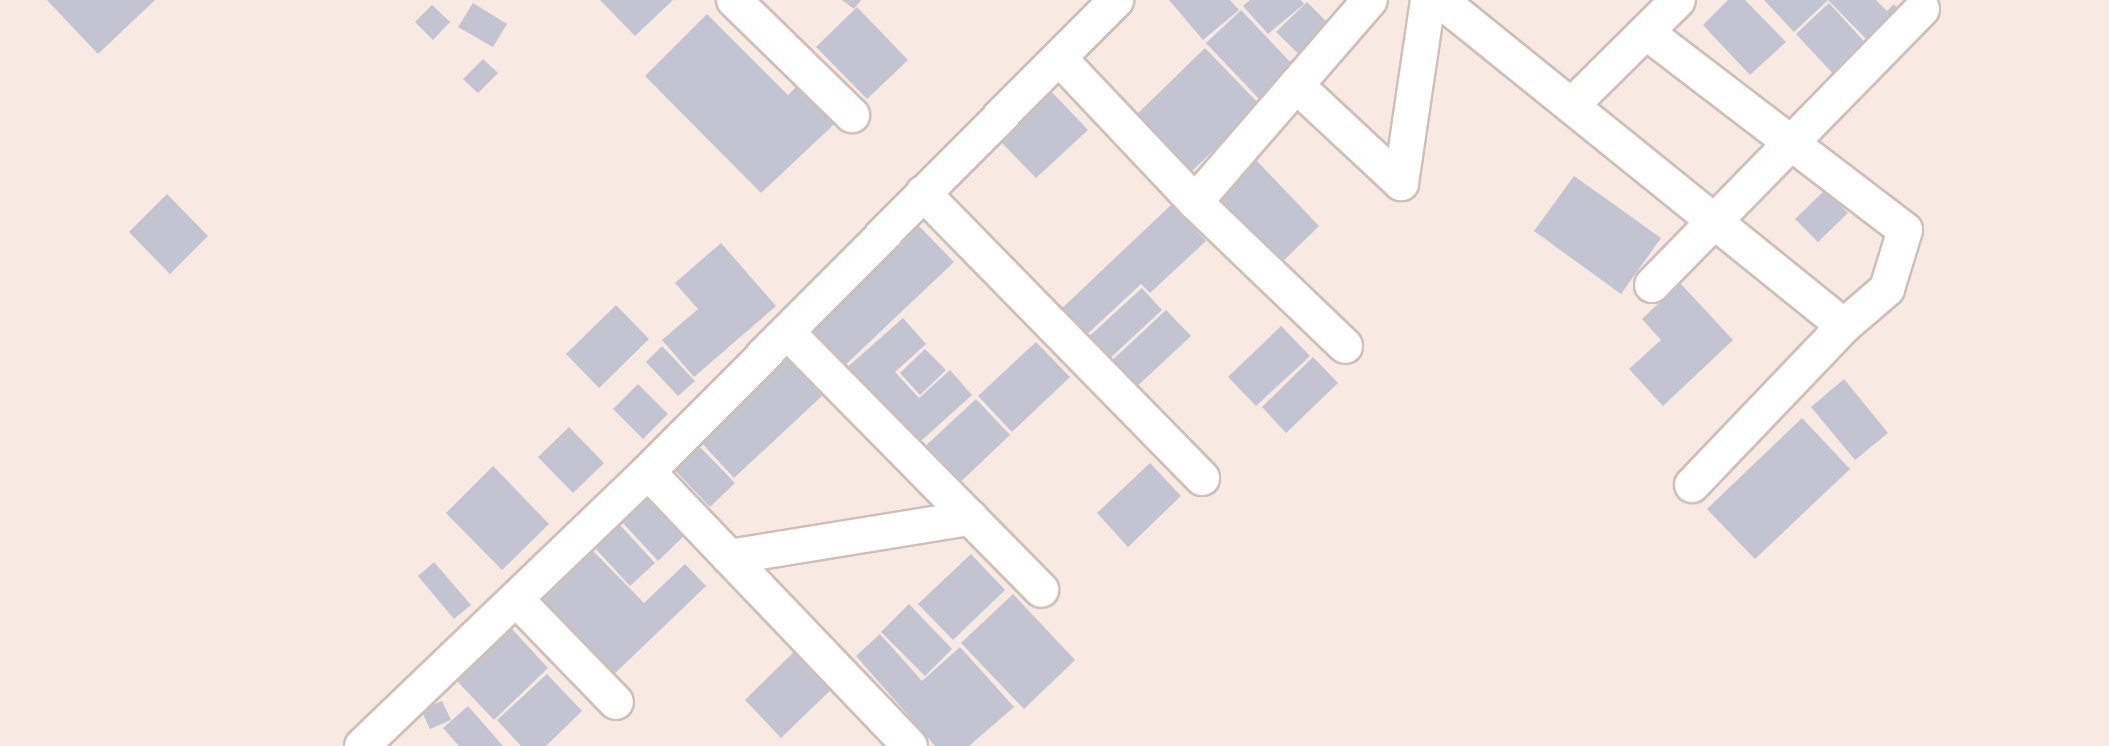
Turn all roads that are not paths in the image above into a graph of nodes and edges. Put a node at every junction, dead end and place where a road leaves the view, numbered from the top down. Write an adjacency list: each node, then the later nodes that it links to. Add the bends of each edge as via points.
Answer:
1 (734, 0): 12 (street)
2 (1116, 0): 9 (street)
3 (1370, 0): 10 (street)
4 (1428, 0): 10 (street, via 1401,183)
5 (1440, 0): 11 (street)
6 (1678, 0): 8 (street)
7 (1922, 9): 13 (street)
8 (1646, 32): 11 (street); 13 (street)
9 (1059, 58): 14 (street); 15 (street)
10 (1296, 85): 15 (street)
11 (1574, 103): 16 (street)
12 (852, 115)
13 (1790, 142): 16 (street); 18 (street, via 1905,230 1887,289)
14 (923, 193): 19 (street); 22 (street)
15 (1195, 202): 20 (street)
16 (1714, 219): 17 (street); 18 (street)
17 (1652, 285)
18 (1844, 326): 23 (street)
19 (787, 332): 21 (street); 24 (street)
20 (1345, 346)
21 (648, 472): 25 (street); 27 (street)
22 (1202, 478)
23 (1692, 485)
24 (971, 518): 25 (street); 26 (street)
25 (729, 557): 30 (street)
26 (1041, 590)
27 (517, 600): 28 (street); 29 (street)
28 (616, 702)
29 (362, 746)
30 (910, 746)

